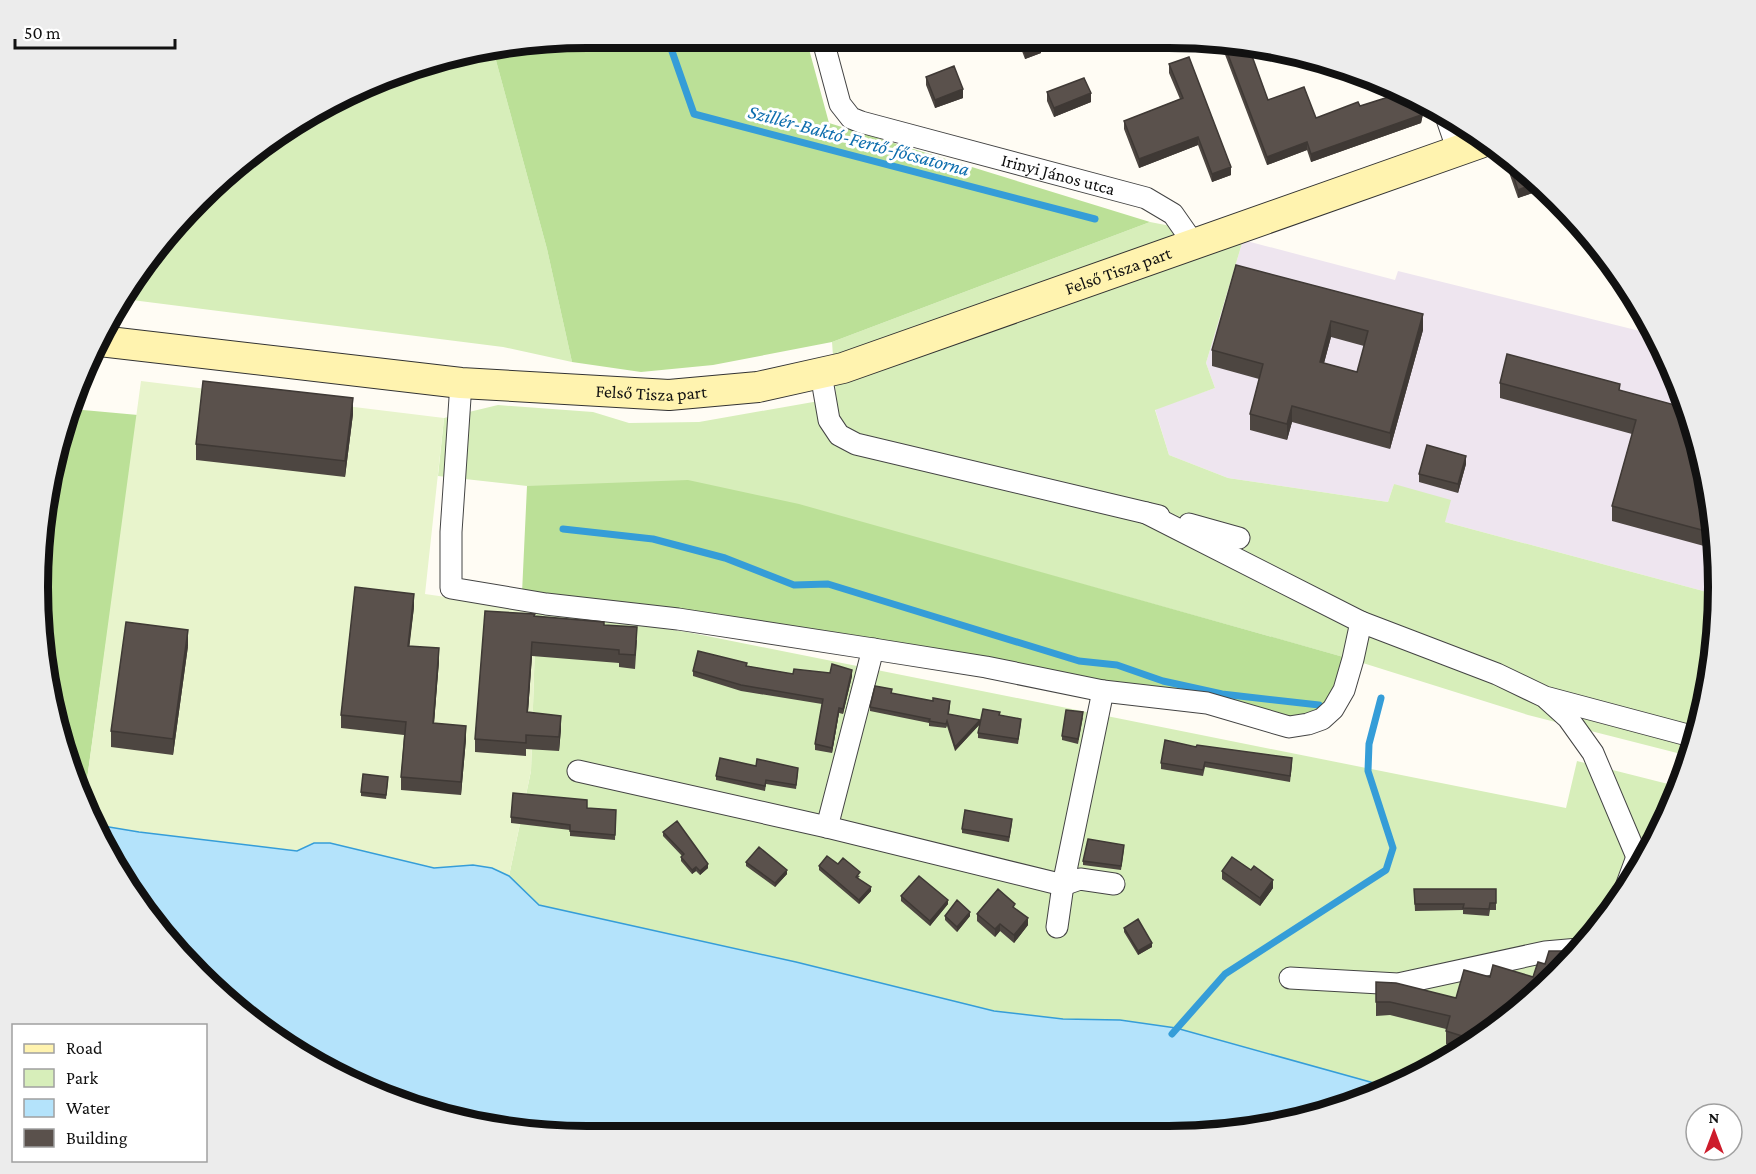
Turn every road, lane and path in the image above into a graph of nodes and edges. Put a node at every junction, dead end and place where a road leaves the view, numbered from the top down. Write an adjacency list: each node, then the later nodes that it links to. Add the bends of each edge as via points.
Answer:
1 (825, 48): 4 (street, Irinyi János utca, via 840,104 851,117 1146,198 1173,214)
2 (1457, 132): 3 (street)
3 (1469, 147): 4 (main road)
4 (1188, 246): 6 (main road, Felső Tisza part)
5 (108, 342): 7 (main road, Felső Tisza part)
6 (821, 374): 7 (main road, Felső Tisza part, via 758,387 669,395); 8 (street, via 829,420 839,435 856,444)
7 (461, 383): 11 (street, via 451,588)
8 (1146, 513): 9 (street); 10 (street)
9 (1239, 538)
10 (1360, 622): 12 (street, via 1344,690 1333,709 1308,724 1289,727 1207,703); 13 (street, via 1497,674)
11 (873, 649): 12 (street); 16 (street)
12 (1102, 691): 19 (street)
13 (1545, 697): 14 (street); 17 (street, via 1568,718 1593,753)
14 (1688, 734)
15 (578, 771): 16 (street)
16 (827, 827): 19 (street)
17 (1637, 853)
18 (1114, 884): 19 (street, via 1080,879)
19 (1063, 885): 20 (street)
20 (1057, 927)
21 (1567, 950): 22 (street, via 1398,984)
22 (1290, 978)

